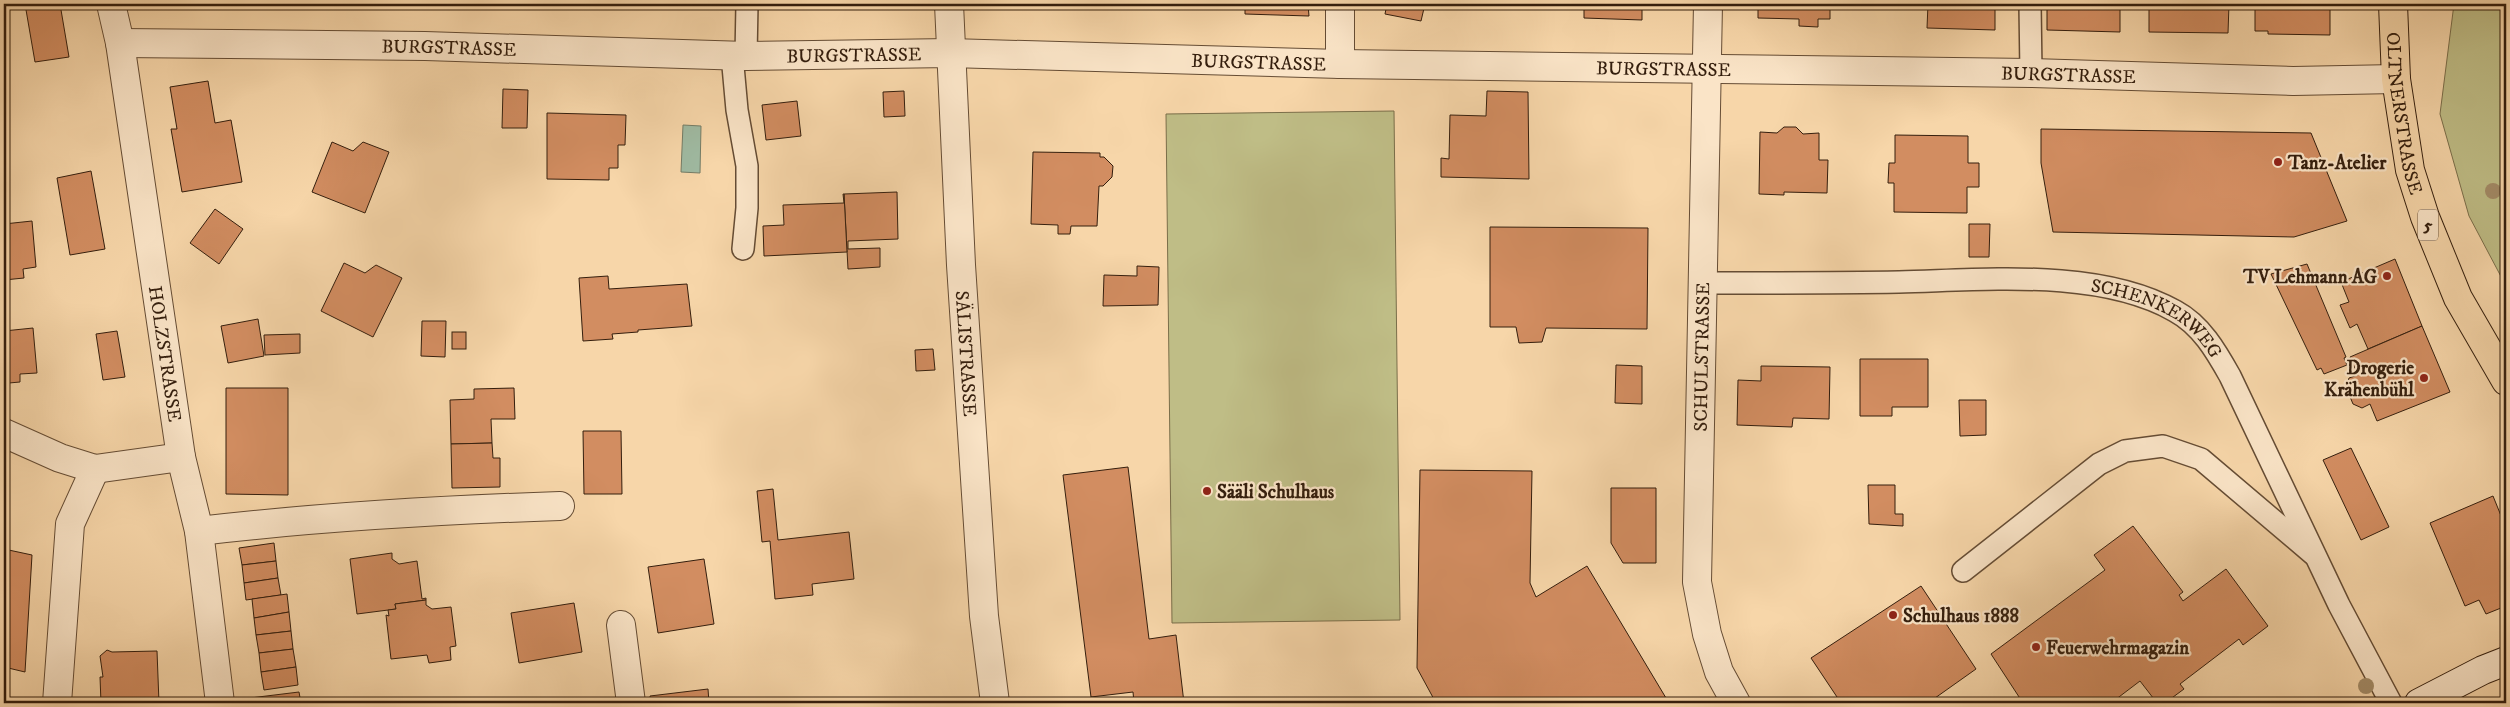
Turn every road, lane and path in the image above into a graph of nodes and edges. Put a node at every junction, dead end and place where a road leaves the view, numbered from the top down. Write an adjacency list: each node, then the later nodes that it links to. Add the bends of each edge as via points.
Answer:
1 (111, 4): 8 (street, HOLZSTRASSE)
2 (747, 4): 10 (lane)
3 (949, 4): 9 (street, SÄLISTRASSE)
4 (1340, 4): 11 (street)
5 (1708, 4): 12 (street, SCHULSTRASSE)
6 (2030, 4): 13 (lane)
7 (2393, 4): 14 (main road, OLTNERSTRASSE / 5)
8 (120, 43): 10 (street, BURGSTRASSE, via 425,46); 19 (street, HOLZSTRASSE)
9 (950, 53): 10 (street, BURGSTRASSE); 11 (street, BURGSTRASSE); 30 (street, SÄLISTRASSE, via 983,596)
10 (739, 56): 15 (lane, via 737,110 747,166)
11 (1340, 64): 12 (street, BURGSTRASSE)
12 (1706, 69): 13 (street, BURGSTRASSE); 16 (street, SCHULSTRASSE)
13 (2031, 73): 14 (street, BURGSTRASSE, via 2293,81)
14 (2396, 79): 17 (main road, OLTNERSTRASSE / 5, via 2410,170 2425,217 2458,298)
15 (743, 249)
16 (1702, 283): 23 (lane, SCHENKERWEG, via 2027,280 2130,292 2175,311 2196,327 2214,348); 31 (street, SCHULSTRASSE, via 1697,582 1707,634 1719,672)
17 (2506, 381)
18 (4, 433): 20 (street, via 60,458)
19 (181, 457): 20 (street); 22 (street, HOLZSTRASSE)
20 (95, 469): 27 (street, via 70,524)
21 (560, 506): 22 (street, via 299,519)
22 (199, 531): 28 (street, HOLZSTRASSE)
23 (2318, 559): 24 (lane, via 2201,459 2163,446 2125,451 2099,464); 32 (lane, SCHENKERWEG)
24 (1963, 571)
25 (621, 624): 29 (street)
26 (2506, 661): 33 (street)
27 (57, 703)
28 (220, 703)
29 (631, 703)
30 (995, 703)
31 (1736, 703)
32 (2392, 703)
33 (2419, 703)

